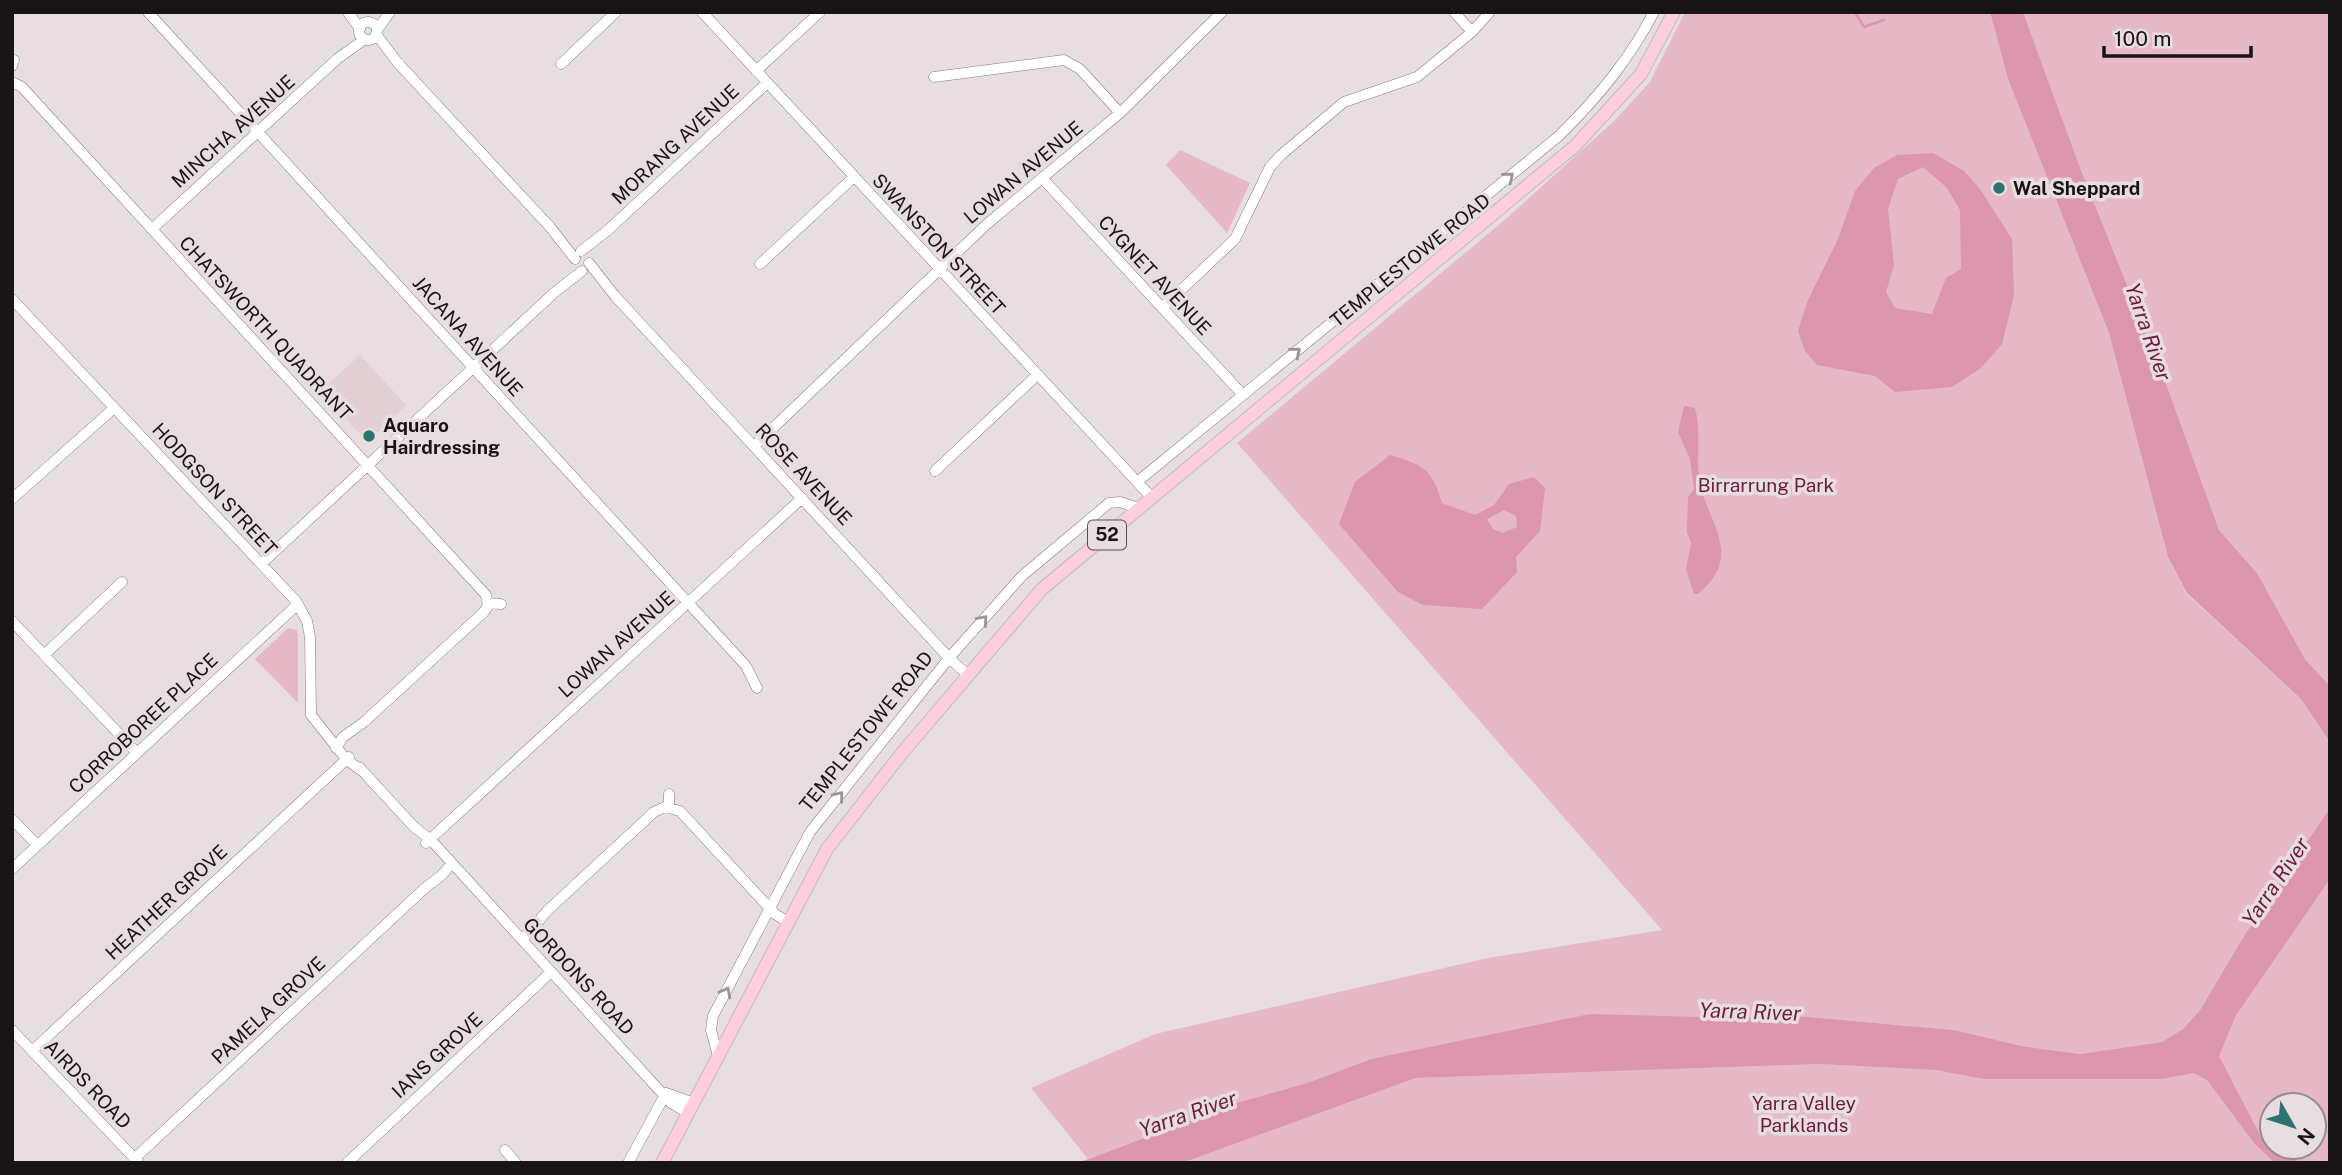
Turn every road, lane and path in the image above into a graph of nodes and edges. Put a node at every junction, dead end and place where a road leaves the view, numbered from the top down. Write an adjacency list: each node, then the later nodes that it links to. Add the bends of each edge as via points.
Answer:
1 (148, 12): 21 (street, JACANA AVENUE)
2 (348, 12): 13 (street, ROSE AVENUE)
3 (354, 12): 13 (street, ROSE AVENUE)
4 (389, 12): 13 (street, MINCHA AVENUE)
5 (616, 12): 15 (street)
6 (702, 12): 16 (street, SWANSTON STREET)
7 (820, 12): 16 (street, MORANG AVENUE)
8 (1222, 12): 20 (street, LOWAN AVENUE)
9 (1454, 12): 14 (street)
10 (1490, 12): 14 (street)
11 (1654, 12): 32 (street, TEMPLESTOWE ROAD, one-way to 11, via 1560,135 1607,85 1635,48)
12 (1674, 12): 39 (main road, TEMPLESTOWE ROAD / 52, via 1641,74 1575,146)
13 (368, 31): 21 (street, MINCHA AVENUE); 25 (street, ROSE AVENUE)
14 (1472, 32): 29 (street, via 1417,78 1339,105 1281,155 1270,167 1236,239)
15 (561, 64)
16 (756, 71): 19 (street, SWANSTON STREET)
17 (934, 78): 20 (street, via 1064,60 1080,69)
18 (12, 82): 24 (street, CHATSWORTH QUADRANT, via 22,87)
19 (767, 83): 22 (street, SWANSTON STREET); 25 (street, MORANG AVENUE, via 607,231)
20 (1120, 113): 23 (street, LOWAN AVENUE)
21 (258, 132): 24 (street, MINCHA AVENUE); 30 (street, JACANA AVENUE)
22 (854, 177): 26 (street); 27 (street, SWANSTON STREET)
23 (1042, 178): 27 (street, LOWAN AVENUE); 29 (street, CYGNET AVENUE)
24 (152, 229): 35 (street, CHATSWORTH QUADRANT)
25 (582, 261): 30 (street, MORANG AVENUE); 34 (street, ROSE AVENUE)
26 (760, 264)
27 (940, 270): 31 (street, SWANSTON STREET); 34 (street, LOWAN AVENUE)
28 (12, 299): 33 (street, HODGSON STREET)
29 (1162, 308): 32 (street, CYGNET AVENUE)
30 (473, 367): 35 (street, MORANG AVENUE); 44 (street, JACANA AVENUE)
31 (1037, 375): 36 (street); 37 (street, SWANSTON STREET)
32 (1243, 395): 37 (street, TEMPLESTOWE ROAD)
33 (112, 406): 40 (street); 42 (street, HODGSON STREET)
34 (754, 446): 38 (street, ROSE AVENUE)
35 (367, 464): 42 (street, MORANG AVENUE); 45 (street, CHATSWORTH QUADRANT, via 483,590)
36 (934, 471)
37 (1137, 482): 39 (street, SWANSTON STREET)
38 (802, 498): 44 (street, LOWAN AVENUE); 50 (street, ROSE AVENUE)
39 (1152, 498): 41 (main road, TEMPLESTOWE ROAD / 52)
40 (12, 499)
41 (1139, 508): 50 (street, TEMPLESTOWE ROAD, one-way to 41, via 1022,576 1109,503); 51 (main road, TEMPLESTOWE ROAD / 52, via 1031,600)
42 (259, 562): 46 (street, HODGSON STREET)
43 (122, 582): 49 (street)
44 (688, 602): 52 (street, JACANA AVENUE, via 746,666); 59 (street, LOWAN AVENUE)
45 (488, 603): 47 (street); 53 (street, via 484,613)
46 (298, 604): 53 (street, HODGSON STREET, via 310,637 309,711); 54 (street, CORROBOREE PLACE)
47 (501, 604)
48 (12, 621): 49 (street)
49 (44, 655): 54 (street)
50 (949, 658): 51 (street, ROSE AVENUE); 63 (street, TEMPLESTOWE ROAD, one-way to 50, via 810,832)
51 (968, 674): 64 (main road, TEMPLESTOWE ROAD / 52, via 844,825)
52 (757, 688)
53 (339, 745): 55 (street, HODGSON STREET)
54 (137, 753): 60 (street, CORROBOREE PLACE)
55 (347, 758): 59 (street, GORDONS ROAD); 68 (street, HEATHER GROVE)
56 (669, 794): 57 (street)
57 (669, 807): 63 (street, via 680,811); 65 (street, via 654,812)
58 (12, 819): 60 (street)
59 (428, 840): 61 (street, GORDONS ROAD)
60 (37, 845): 62 (street, CORROBOREE PLACE)
61 (449, 865): 65 (street, GORDONS ROAD); 73 (street, PAMELA GROVE)
62 (12, 869)
63 (770, 909): 64 (street); 69 (street, TEMPLESTOWE ROAD, one-way to 63, via 710,1030 713,1016)
64 (788, 922): 69 (main road, TEMPLESTOWE ROAD / 52)
65 (519, 937): 66 (street, GORDONS ROAD)
66 (551, 972): 70 (street, GORDONS ROAD); 74 (street, IANS GROVE)
67 (12, 1030): 68 (street, AIRDS ROAD)
68 (32, 1051): 73 (street, AIRDS ROAD)
69 (718, 1056): 71 (main road, TEMPLESTOWE ROAD / 52)
70 (666, 1093): 71 (street, GORDONS ROAD, via 671,1102); 76 (street)
71 (691, 1108): 77 (main road, TEMPLESTOWE ROAD / 52)
72 (505, 1150): 75 (street)
73 (136, 1161)
74 (347, 1163)
75 (516, 1163)
76 (628, 1163)
77 (662, 1163)

